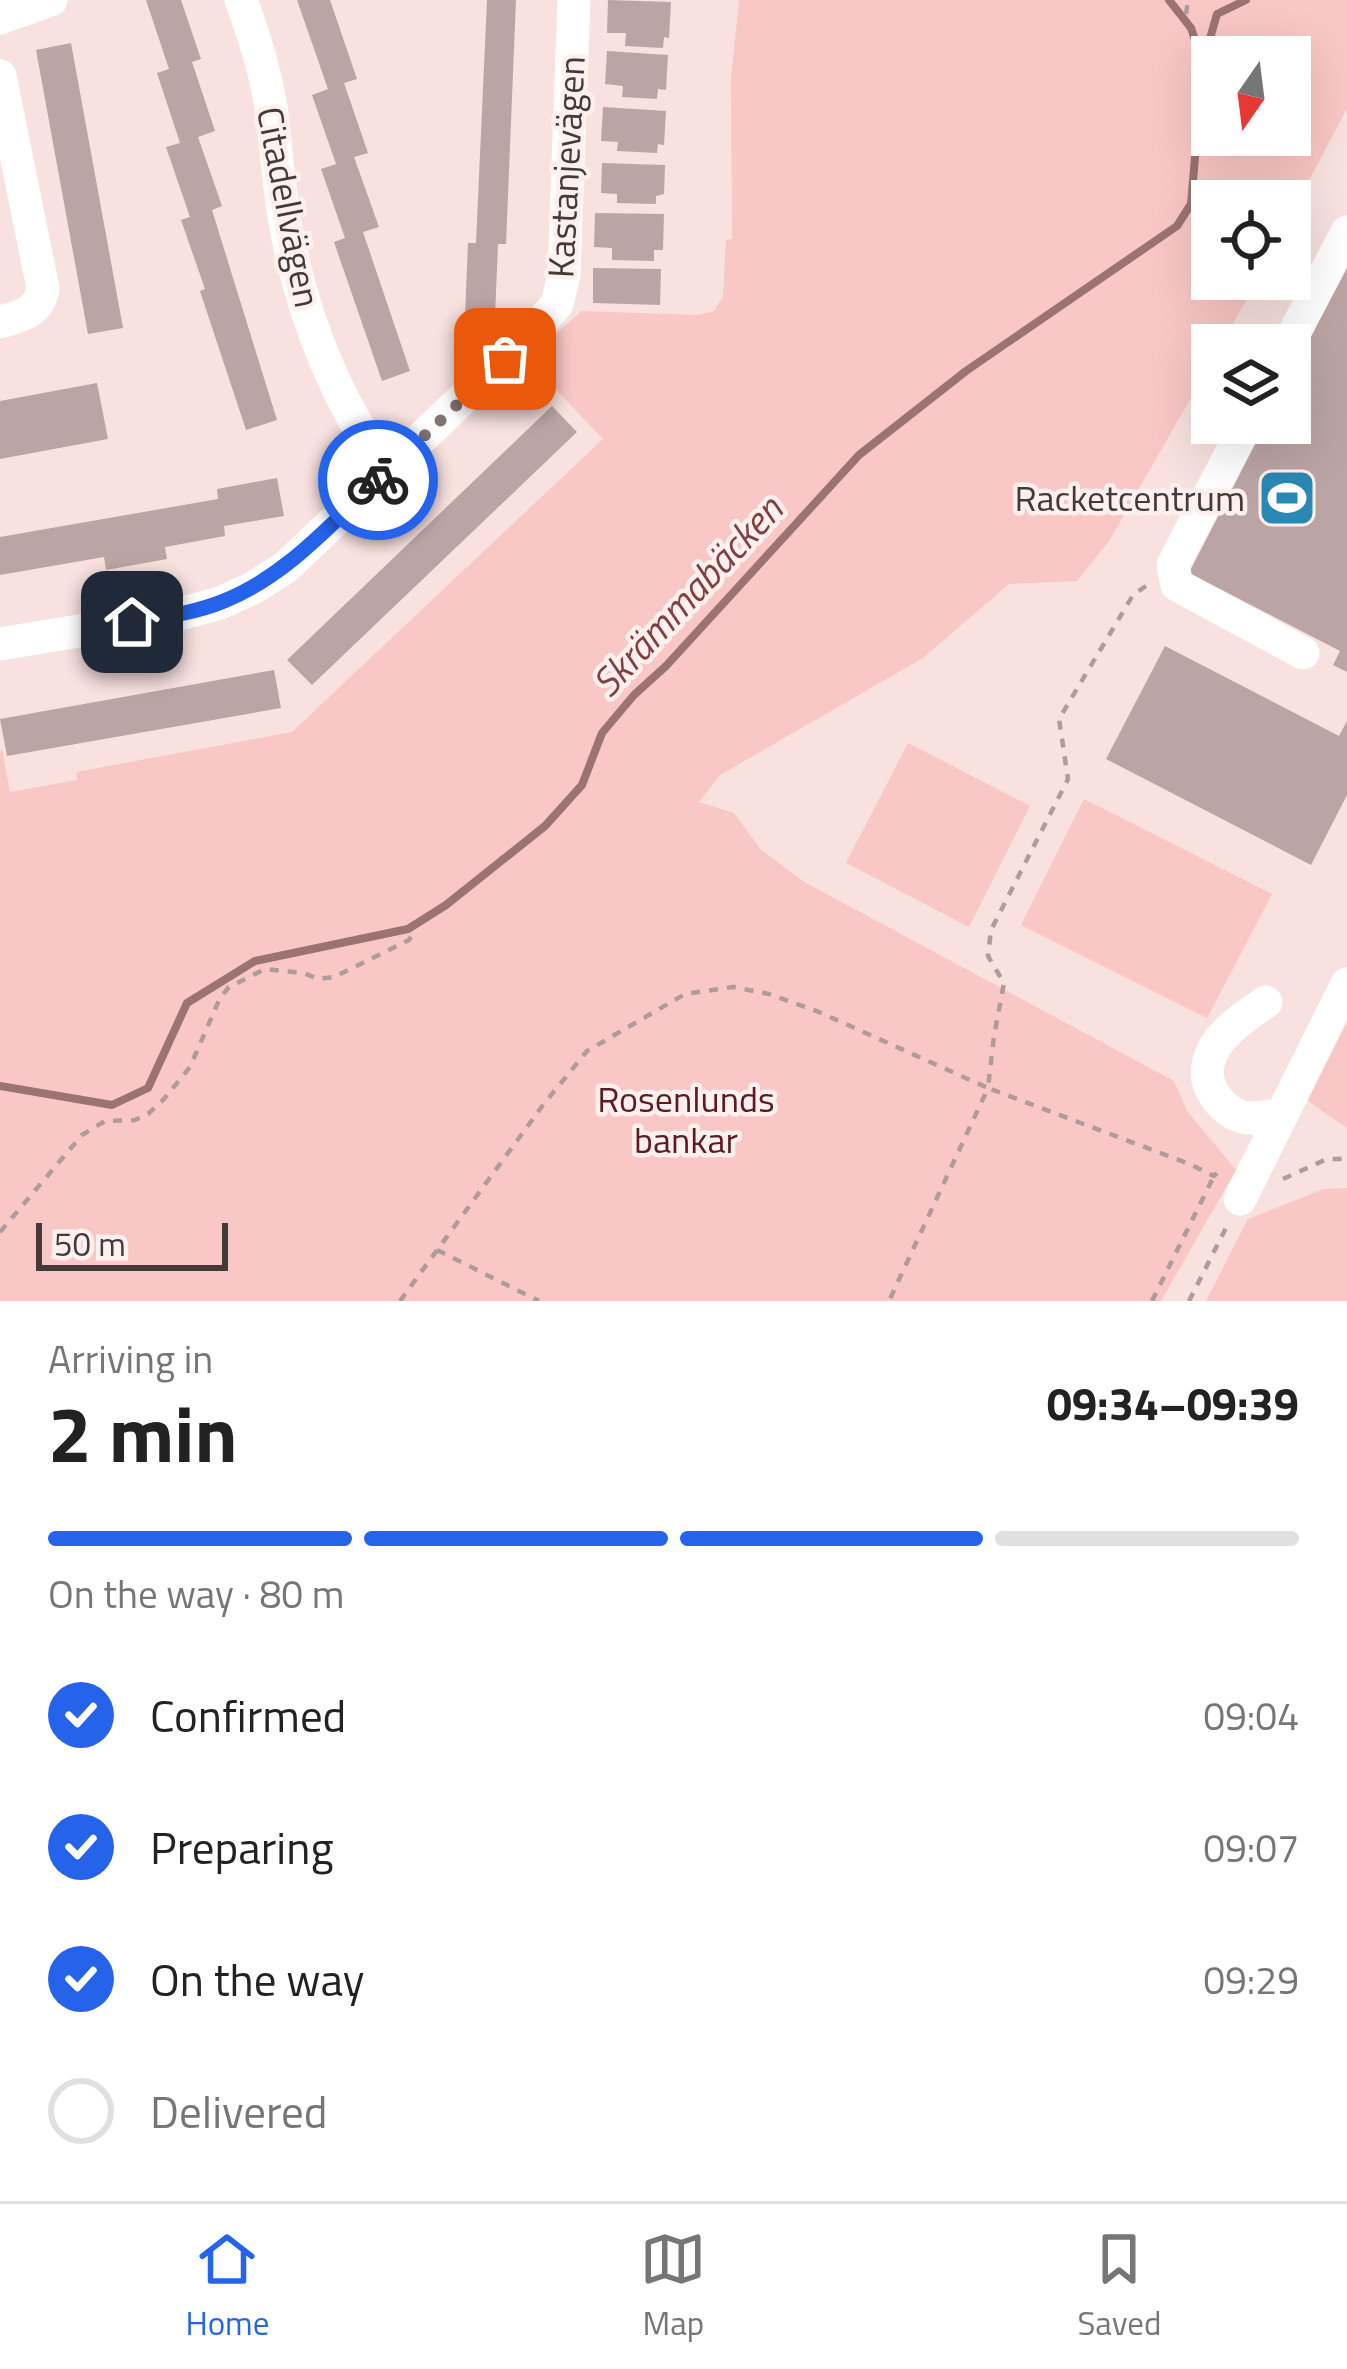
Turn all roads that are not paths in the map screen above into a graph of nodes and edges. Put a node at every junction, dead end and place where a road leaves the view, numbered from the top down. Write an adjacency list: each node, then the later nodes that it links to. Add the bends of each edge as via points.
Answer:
1 (51, 0): 4 (street)
2 (241, 0): 10 (street, Citadellvägen, via 270,105 297,280 345,406)
3 (574, 0): 10 (street, Kastanjevägen, via 557,304)
4 (0, 18)
5 (0, 76): 7 (street, via 43,288 30,312)
6 (1347, 232): 8 (street)
7 (0, 322)
8 (1299, 324)
9 (1236, 444): 12 (street, via 1173,565 1177,585)
10 (387, 471): 11 (street, Kastanjevägen, via 286,567 220,603)
11 (0, 644)
12 (1303, 653)
13 (1347, 984): 15 (street)
14 (1266, 1002): 15 (street, via 1214,1049 1208,1079 1214,1095 1244,1118)
15 (1282, 1114): 16 (street)
16 (1240, 1198)

